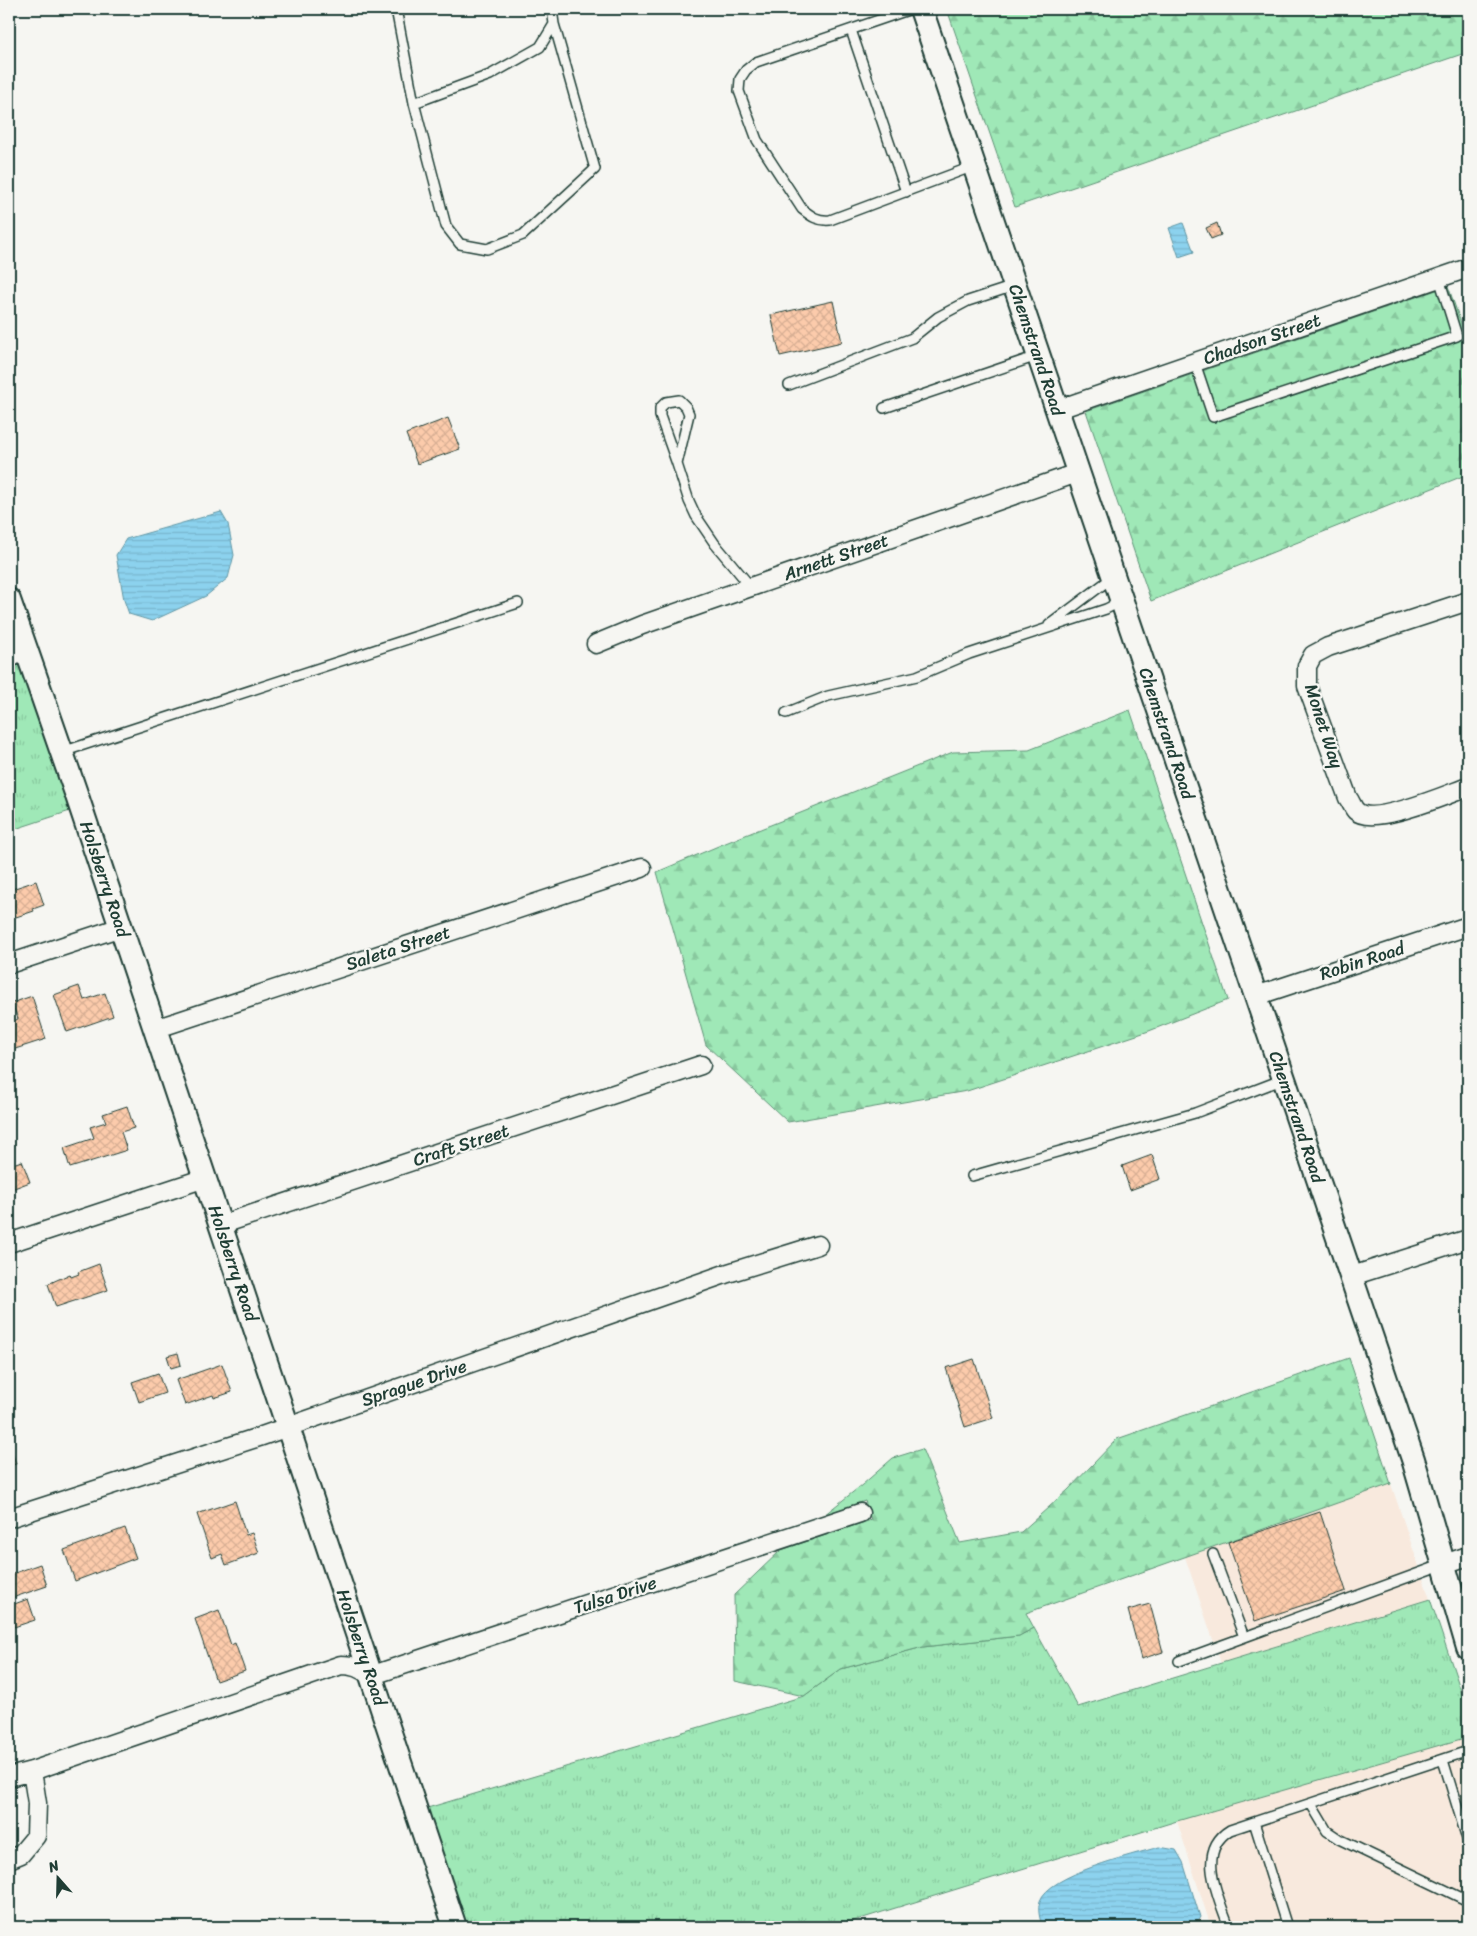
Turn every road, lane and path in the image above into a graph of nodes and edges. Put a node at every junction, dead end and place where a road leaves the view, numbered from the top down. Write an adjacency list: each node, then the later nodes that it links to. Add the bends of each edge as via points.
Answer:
1 (396, 9): 7 (lane)
2 (552, 9): 5 (lane)
3 (911, 9): 6 (lane)
4 (921, 9): 8 (street, Chemstrand Road)
5 (554, 24): 7 (lane, via 540,46 490,76); 7 (lane, via 595,169 523,235 487,249 460,244 446,226)
6 (851, 30): 9 (lane); 9 (lane, via 756,62 740,79 739,91 757,140 802,209 811,216 830,220)
7 (414, 103)
8 (974, 166): 9 (lane); 12 (street, Chemstrand Road)
9 (906, 192)
10 (1468, 268): 11 (street, Chadson Street)
11 (1439, 278): 14 (street, Chadson Street); 14 (lane, via 1457,336 1213,416)
12 (1014, 286): 13 (street, Chemstrand Road); 15 (lane, via 968,301 912,338)
13 (1038, 356): 16 (lane); 17 (street, Chemstrand Road)
14 (1195, 362): 17 (street, Chadson Street)
15 (788, 386)
16 (884, 408)
17 (1056, 410): 19 (street, Chemstrand Road)
18 (677, 464): 18 (lane, via 690,414 679,400 666,402 660,408); 21 (lane, via 696,516)
19 (1077, 473): 20 (street, Chemstrand Road); 21 (street, Arnett Street)
20 (1116, 586): 25 (lane); 25 (lane, via 1112,606); 35 (street, Chemstrand Road)
21 (751, 587): 26 (street, Arnett Street)
22 (9, 600): 27 (street, Holsberry Road)
23 (1468, 601): 30 (street, Monet Way, via 1328,647 1313,655 1307,666 1307,686 1348,798 1357,812 1367,816 1390,815)
24 (518, 604): 29 (lane)
25 (1042, 630): 28 (lane, via 969,654 917,676 828,696)
26 (596, 644)
27 (17, 654): 29 (street, Holsberry Road)
28 (786, 713)
29 (62, 752): 33 (street, Holsberry Road)
30 (1468, 787)
31 (642, 868): 36 (street, Saleta Street)
32 (1468, 926): 35 (street, Robin Road)
33 (121, 927): 34 (street); 36 (street, Holsberry Road)
34 (9, 964)
35 (1256, 996): 38 (street, Chemstrand Road)
36 (155, 1029): 40 (street, Holsberry Road)
37 (701, 1065): 41 (street, Craft Street)
38 (1284, 1078): 39 (lane, via 1195,1114); 45 (street, Chemstrand Road)
39 (972, 1176)
40 (205, 1178): 41 (street, Holsberry Road); 43 (street)
41 (220, 1225): 46 (street, Holsberry Road)
42 (1468, 1239): 45 (street)
43 (9, 1243)
44 (818, 1244): 46 (street, Sprague Drive)
45 (1352, 1276): 50 (street, Chemstrand Road, via 1414,1459)
46 (287, 1427): 48 (street, Sprague Drive); 55 (street, Holsberry Road)
47 (860, 1513): 55 (street, Tulsa Drive)
48 (9, 1518)
49 (1213, 1554): 52 (lane)
50 (1456, 1560): 51 (street, Chemstrand Road); 52 (lane); 53 (street, Chemstrand Road)
51 (1468, 1593)
52 (1244, 1637): 54 (lane)
53 (1468, 1648)
54 (1179, 1661)
55 (370, 1676): 58 (street, via 363,1670 341,1665); 65 (street, Holsberry Road)
56 (1468, 1751): 57 (lane)
57 (1443, 1760): 60 (lane); 62 (lane)
58 (32, 1771): 59 (street); 63 (street, via 37,1804 36,1836 21,1854)
59 (9, 1777)
60 (1311, 1804): 61 (lane); 64 (lane, via 1327,1831 1339,1839)
61 (1254, 1822): 66 (lane, via 1221,1836 1213,1854 1212,1874); 67 (lane)
62 (1468, 1842)
63 (9, 1859)
64 (1468, 1901)
65 (455, 1927)
66 (1228, 1927)
67 (1287, 1927)

